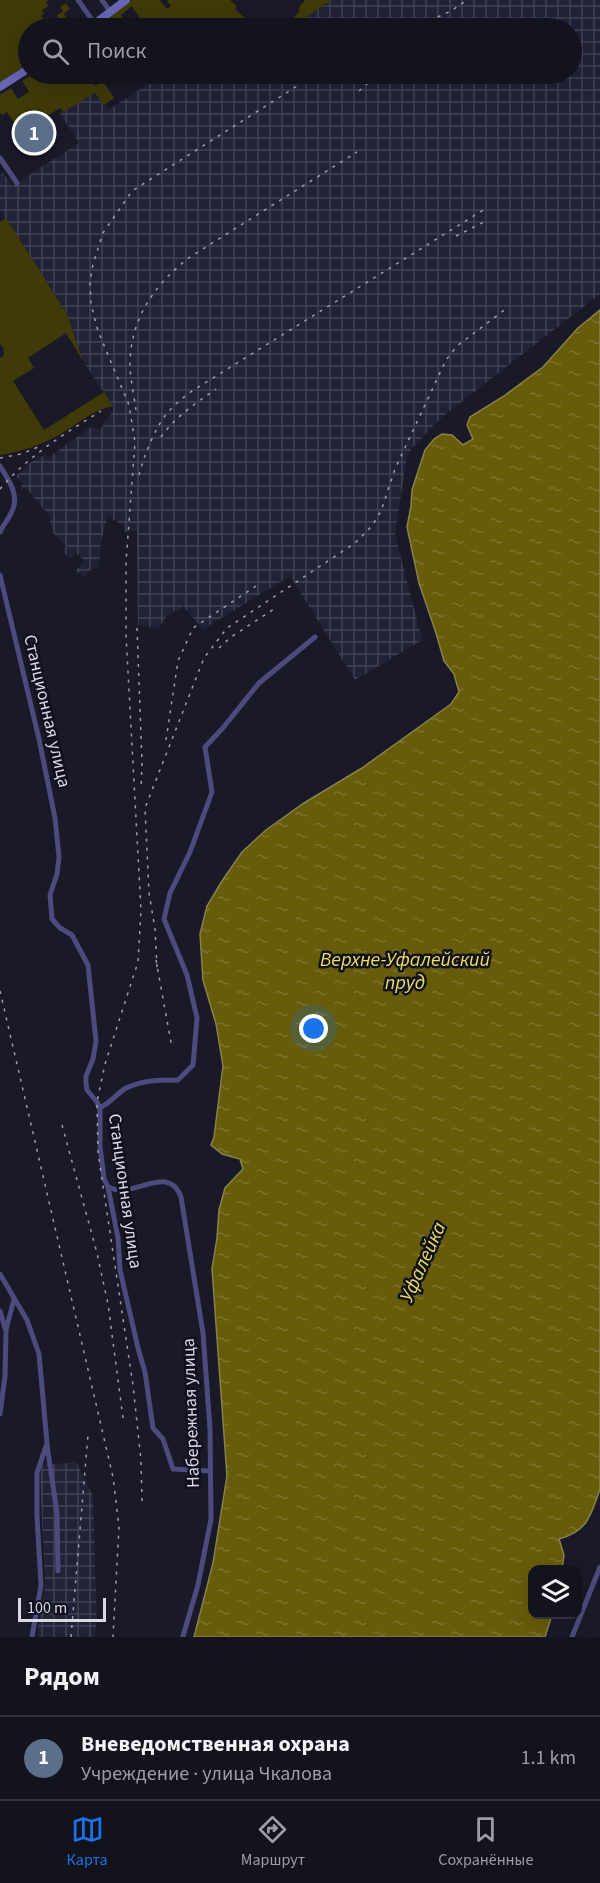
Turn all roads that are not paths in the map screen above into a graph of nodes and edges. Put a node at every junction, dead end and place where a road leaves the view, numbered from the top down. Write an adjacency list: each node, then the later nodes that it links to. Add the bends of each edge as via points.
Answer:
1 (78, 0): 5 (street)
2 (102, 0): 4 (street)
3 (126, 0): 4 (street)
4 (111, 13): 6 (street)
5 (88, 18)
6 (104, 18)
7 (18, 75): 8 (street)
8 (0, 87)
9 (0, 158): 10 (street)
10 (16, 183)
11 (0, 466): 12 (street, via 15,499)
12 (0, 532)
13 (0, 575): 15 (street, Станционная улица, via 55,818 59,857 50,895 52,919 72,935 88,966 96,1041 86,1083)
14 (315, 637): 15 (street, via 259,682 205,747 212,792 164,919 187,975 196,1018 193,1065 178,1080 146,1081 124,1089)
15 (99, 1108): 16 (street, Станционная улица, via 100,1146)
16 (108, 1186): 23 (street, Станционная улица, via 120,1270 145,1372 153,1428 163,1439 173,1469); 23 (street, Набережная улица, via 116,1191 165,1181 178,1188 203,1333)
17 (0, 1274): 18 (street)
18 (14, 1299): 20 (street); 22 (street, via 27,1320 39,1354)
19 (0, 1311): 20 (street)
20 (6, 1330): 21 (street)
21 (0, 1414)
22 (47, 1443): 25 (street, via 57,1513); 27 (street, via 37,1473 41,1585)
23 (210, 1471): 26 (street, Набережная улица, via 211,1519)
24 (600, 1567): 28 (street)
25 (58, 1571)
26 (183, 1636)
27 (32, 1637)
28 (572, 1637)

